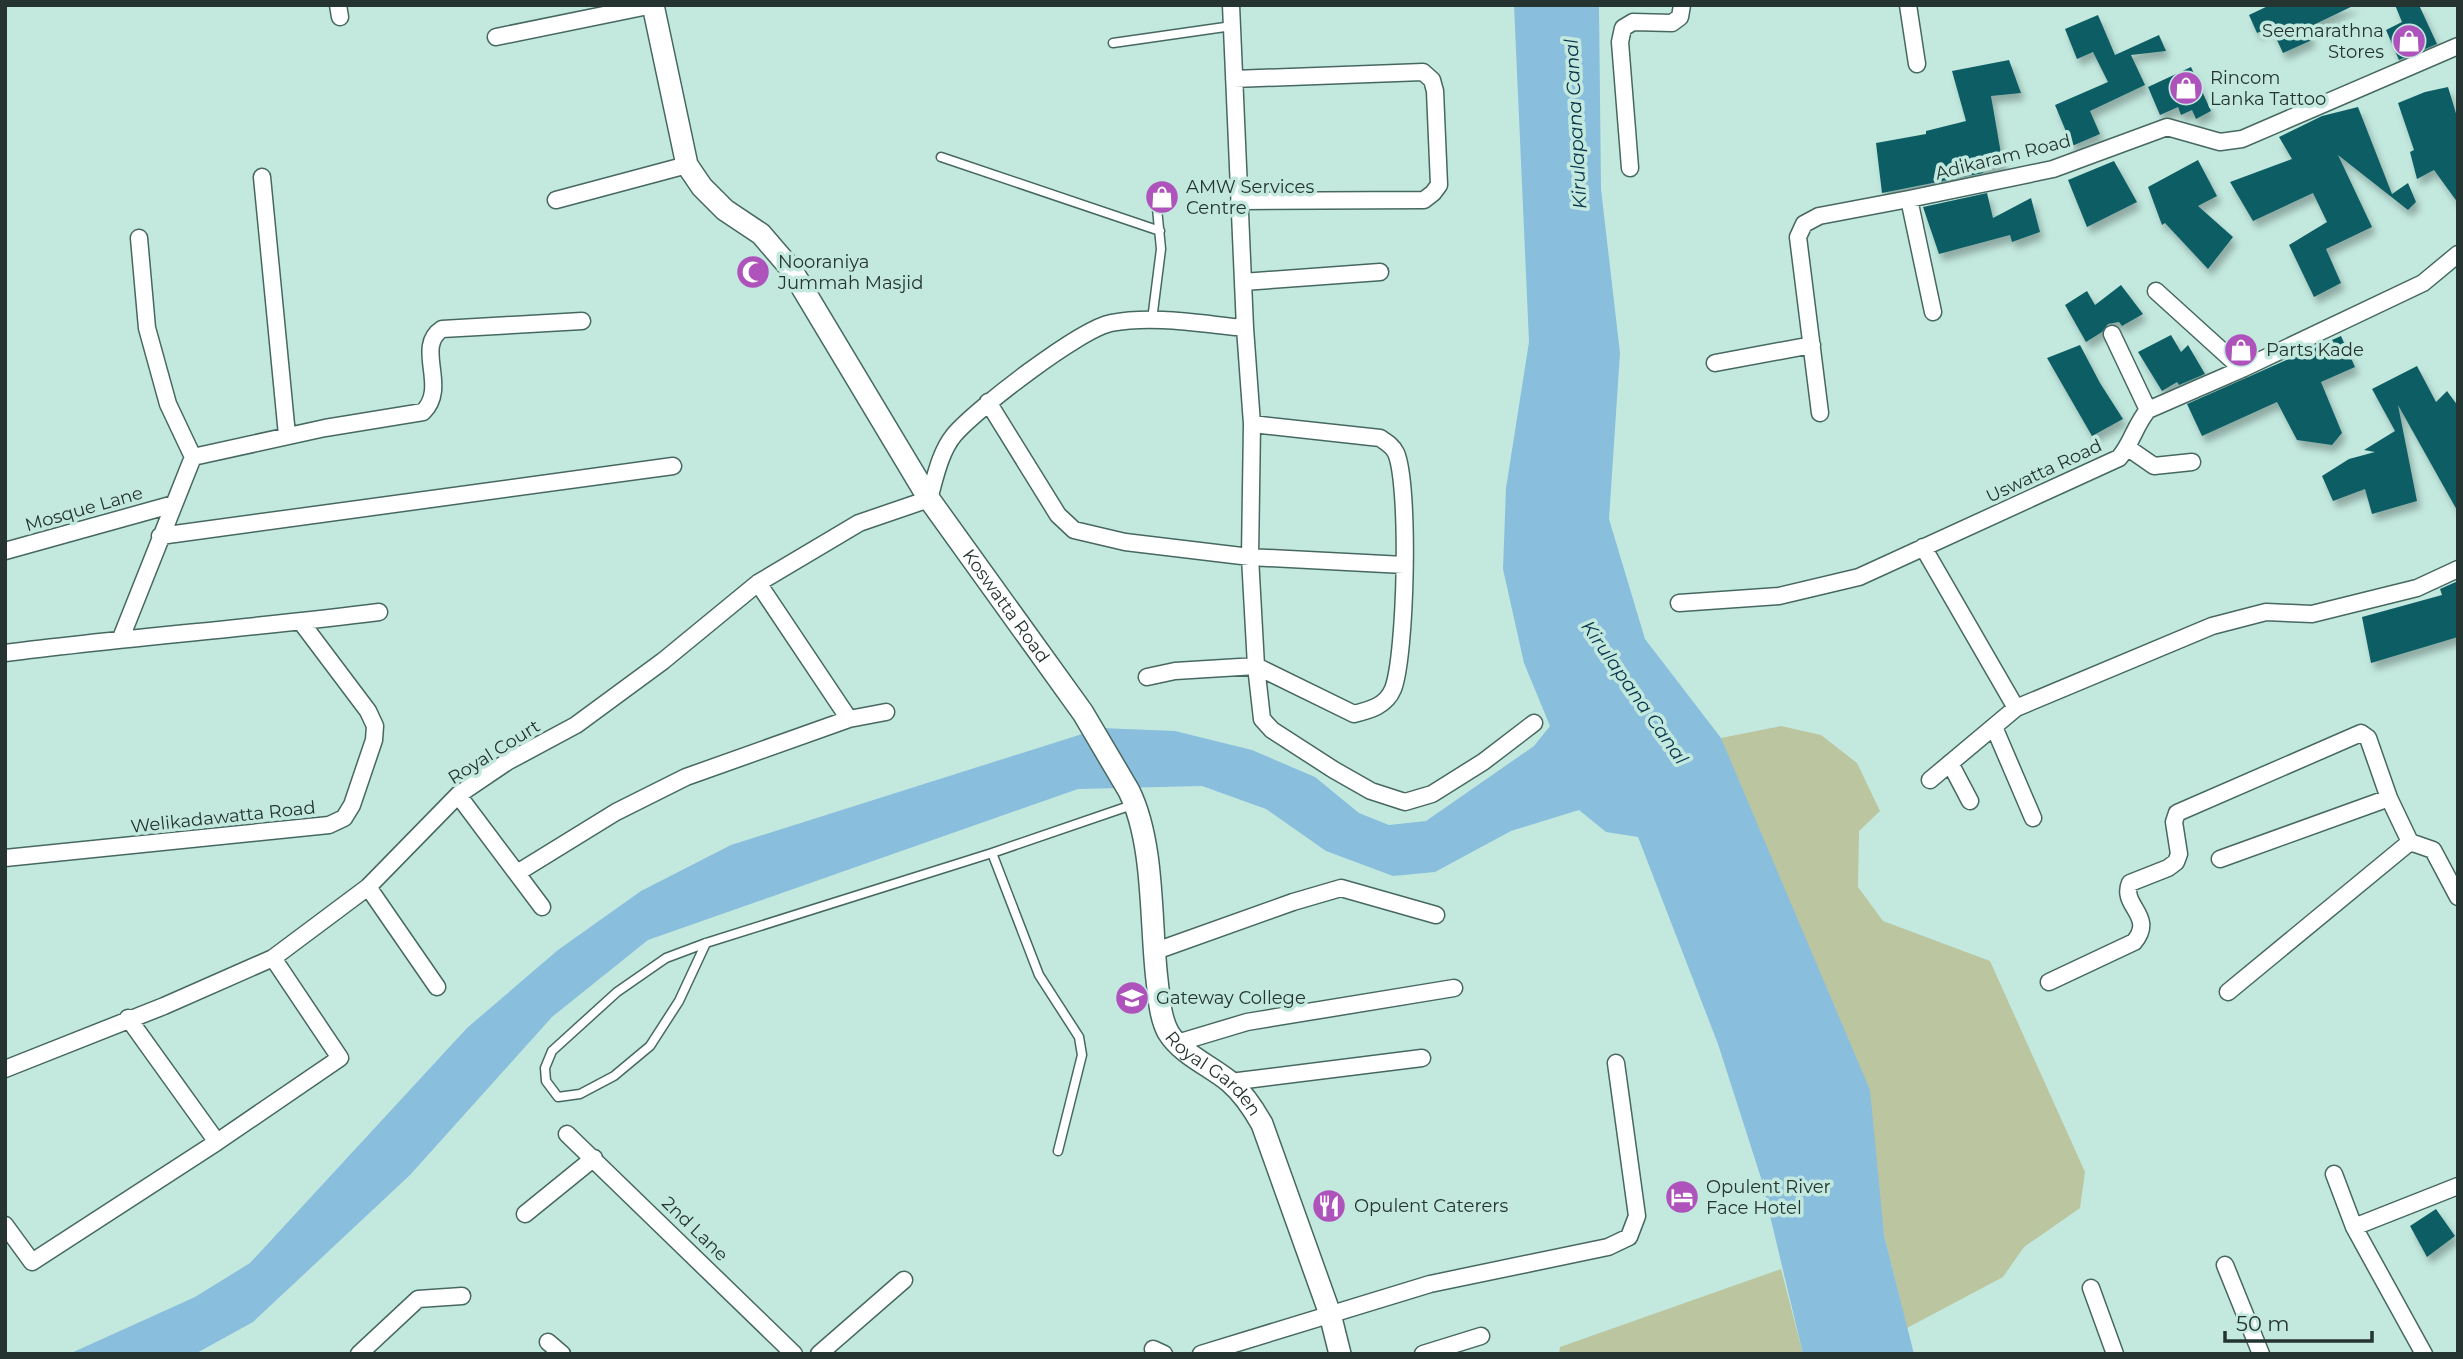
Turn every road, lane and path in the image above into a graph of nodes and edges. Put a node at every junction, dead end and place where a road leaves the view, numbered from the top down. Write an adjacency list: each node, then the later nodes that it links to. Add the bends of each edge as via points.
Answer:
1 (653, 5): 6 (street); 12 (street)
2 (1231, 5): 5 (street)
3 (1682, 5): 13 (street, via 1672,23 1633,22 1623,28 1620,41)
4 (1908, 5): 9 (street)
5 (1233, 26): 7 (lane); 10 (street)
6 (496, 37)
7 (1113, 43)
8 (2458, 46): 16 (street, Adikaram Road, via 2242,139 2220,142 2167,127 2053,169)
9 (1917, 64)
10 (1234, 79): 18 (street); 18 (street, via 1423,72 1435,91 1439,186 1424,200)
11 (942, 157): 19 (lane)
12 (687, 165): 17 (street); 42 (street, Koswatta Road, via 702,187 725,210 761,234 791,269)
13 (1630, 168)
14 (262, 177): 37 (street)
15 (1156, 198): 19 (lane)
16 (1909, 199): 25 (street); 30 (street, Adikaram Road, via 1819,216 1804,224 1798,237)
17 (556, 200)
18 (1239, 201): 23 (street)
19 (1160, 231): 26 (lane)
20 (139, 238): 39 (street, via 147,328 168,404)
21 (2458, 254): 32 (street, via 2423,283)
22 (1380, 272): 23 (street)
23 (1243, 282): 28 (street)
24 (2157, 291): 32 (street)
25 (1933, 312)
26 (1152, 320): 28 (street); 33 (street, via 1108,324 1080,338)
27 (582, 321): 37 (street, via 442,329 430,344 434,394 423,412)
28 (1245, 328): 36 (street)
29 (2112, 334): 34 (street)
30 (1812, 345): 31 (street); 35 (street, Adikaram Road)
31 (1715, 363)
32 (2242, 369): 34 (street)
33 (988, 402): 42 (street, via 952,436); 47 (street, via 1059,515 1074,530 1125,542)
34 (2148, 410): 38 (street, Uswatta Road)
35 (1820, 413)
36 (1252, 424): 47 (street); 48 (street, via 1380,438 1395,450 1401,480)
37 (287, 435): 39 (street)
38 (2128, 448): 40 (street, via 2154,466); 45 (street, Uswatta Road, via 2119,458)
39 (193, 457): 43 (street)
40 (2192, 463)
41 (673, 467): 44 (street)
42 (929, 499): 50 (street, Royal Court, via 859,523); 60 (street, Koswatta Road)
43 (174, 503): 44 (street); 46 (street, Mosque Lane)
44 (160, 536): 54 (street)
45 (1923, 547): 51 (street, Uswatta Road, via 1859,577 1779,596); 58 (street)
46 (5, 551)
47 (1250, 557): 48 (street); 56 (street)
48 (1404, 565): 56 (street, via 1399,661 1392,691 1378,707 1354,714)
49 (2458, 569): 58 (street, via 2417,588 2312,614 2266,612 2212,626)
50 (758, 583): 61 (street); 66 (street, Royal Court, via 576,725)
51 (1679, 603)
52 (379, 612): 53 (street)
53 (301, 622): 54 (street); 73 (street, Welikadawatta Road, via 375,726 374,740 344,818 329,825)
54 (121, 638): 55 (street)
55 (5, 653)
56 (1256, 666): 57 (street); 62 (street, via 1262,719 1272,730 1371,791 1405,802 1432,794)
57 (1147, 677)
58 (2017, 708): 63 (street)
59 (886, 712): 61 (street)
60 (1083, 713): 67 (street, Royal Garden)
61 (849, 719): 75 (street, via 685,777 616,812)
62 (1534, 723)
63 (1994, 727): 64 (street); 70 (street)
64 (1950, 763): 65 (street); 69 (street)
65 (1930, 780)
66 (458, 795): 75 (street); 76 (street, Royal Court)
67 (1132, 797): 72 (lane); 81 (street, Royal Garden, via 1149,869)
68 (2389, 798): 71 (street); 74 (street); 83 (street, via 2368,738 2361,733 2177,813 2176,862 2130,883 2128,889 2142,923 2141,933 2134,942)
69 (1970, 801)
70 (2033, 818)
71 (2410, 842): 77 (street, via 2433,850); 86 (street)
72 (992, 853): 80 (lane); 95 (lane, via 1039,975 1082,1046)
73 (5, 858)
74 (2220, 859)
75 (517, 873): 78 (street)
76 (368, 887): 82 (street, Royal Court); 84 (street)
77 (2458, 897)
78 (542, 907)
79 (1436, 915): 81 (street, via 1341,888)
80 (706, 943): 80 (lane, via 680,1001 650,1046 614,1076 580,1094 558,1097 546,1081 545,1068 552,1051 617,992 666,958)
81 (1153, 952): 88 (street, Royal Garden, via 1160,1006 1167,1031)
82 (273, 958): 87 (street, Royal Court); 94 (street, via 340,1058)
83 (2049, 982)
84 (437, 987)
85 (1454, 988): 88 (street, via 1247,1023)
86 (2228, 992)
87 (128, 1018): 91 (street, Royal Court); 94 (street)
88 (1177, 1044): 92 (street, Royal Garden)
89 (1422, 1058): 92 (street)
90 (1616, 1063): 106 (street, via 1637,1216 1629,1237 1608,1247 1430,1284)
91 (5, 1069)
92 (1230, 1082): 106 (street, Royal Garden, via 1262,1124)
93 (567, 1134): 96 (street, 2nd Lane)
94 (218, 1142): 100 (street, via 32,1262)
95 (1058, 1152)
96 (594, 1158): 99 (street); 111 (street, 2nd Lane)
97 (2334, 1174): 101 (street)
98 (2458, 1186): 101 (street)
99 (525, 1214)
100 (5, 1225)
101 (2354, 1227): 118 (street)
102 (2225, 1265): 117 (street)
103 (904, 1280): 112 (street)
104 (2091, 1288): 116 (street)
105 (462, 1296): 109 (street, via 418,1299)
106 (1329, 1314): 113 (street); 114 (street, Royal Garden)
107 (1480, 1336): 115 (street)
108 (548, 1342): 110 (street)
109 (359, 1354)
110 (562, 1354)
111 (794, 1354)
112 (819, 1354)
113 (1201, 1354)
114 (1340, 1354)
115 (1423, 1354)
116 (2115, 1354)
117 (2261, 1354)
118 (2424, 1354)

